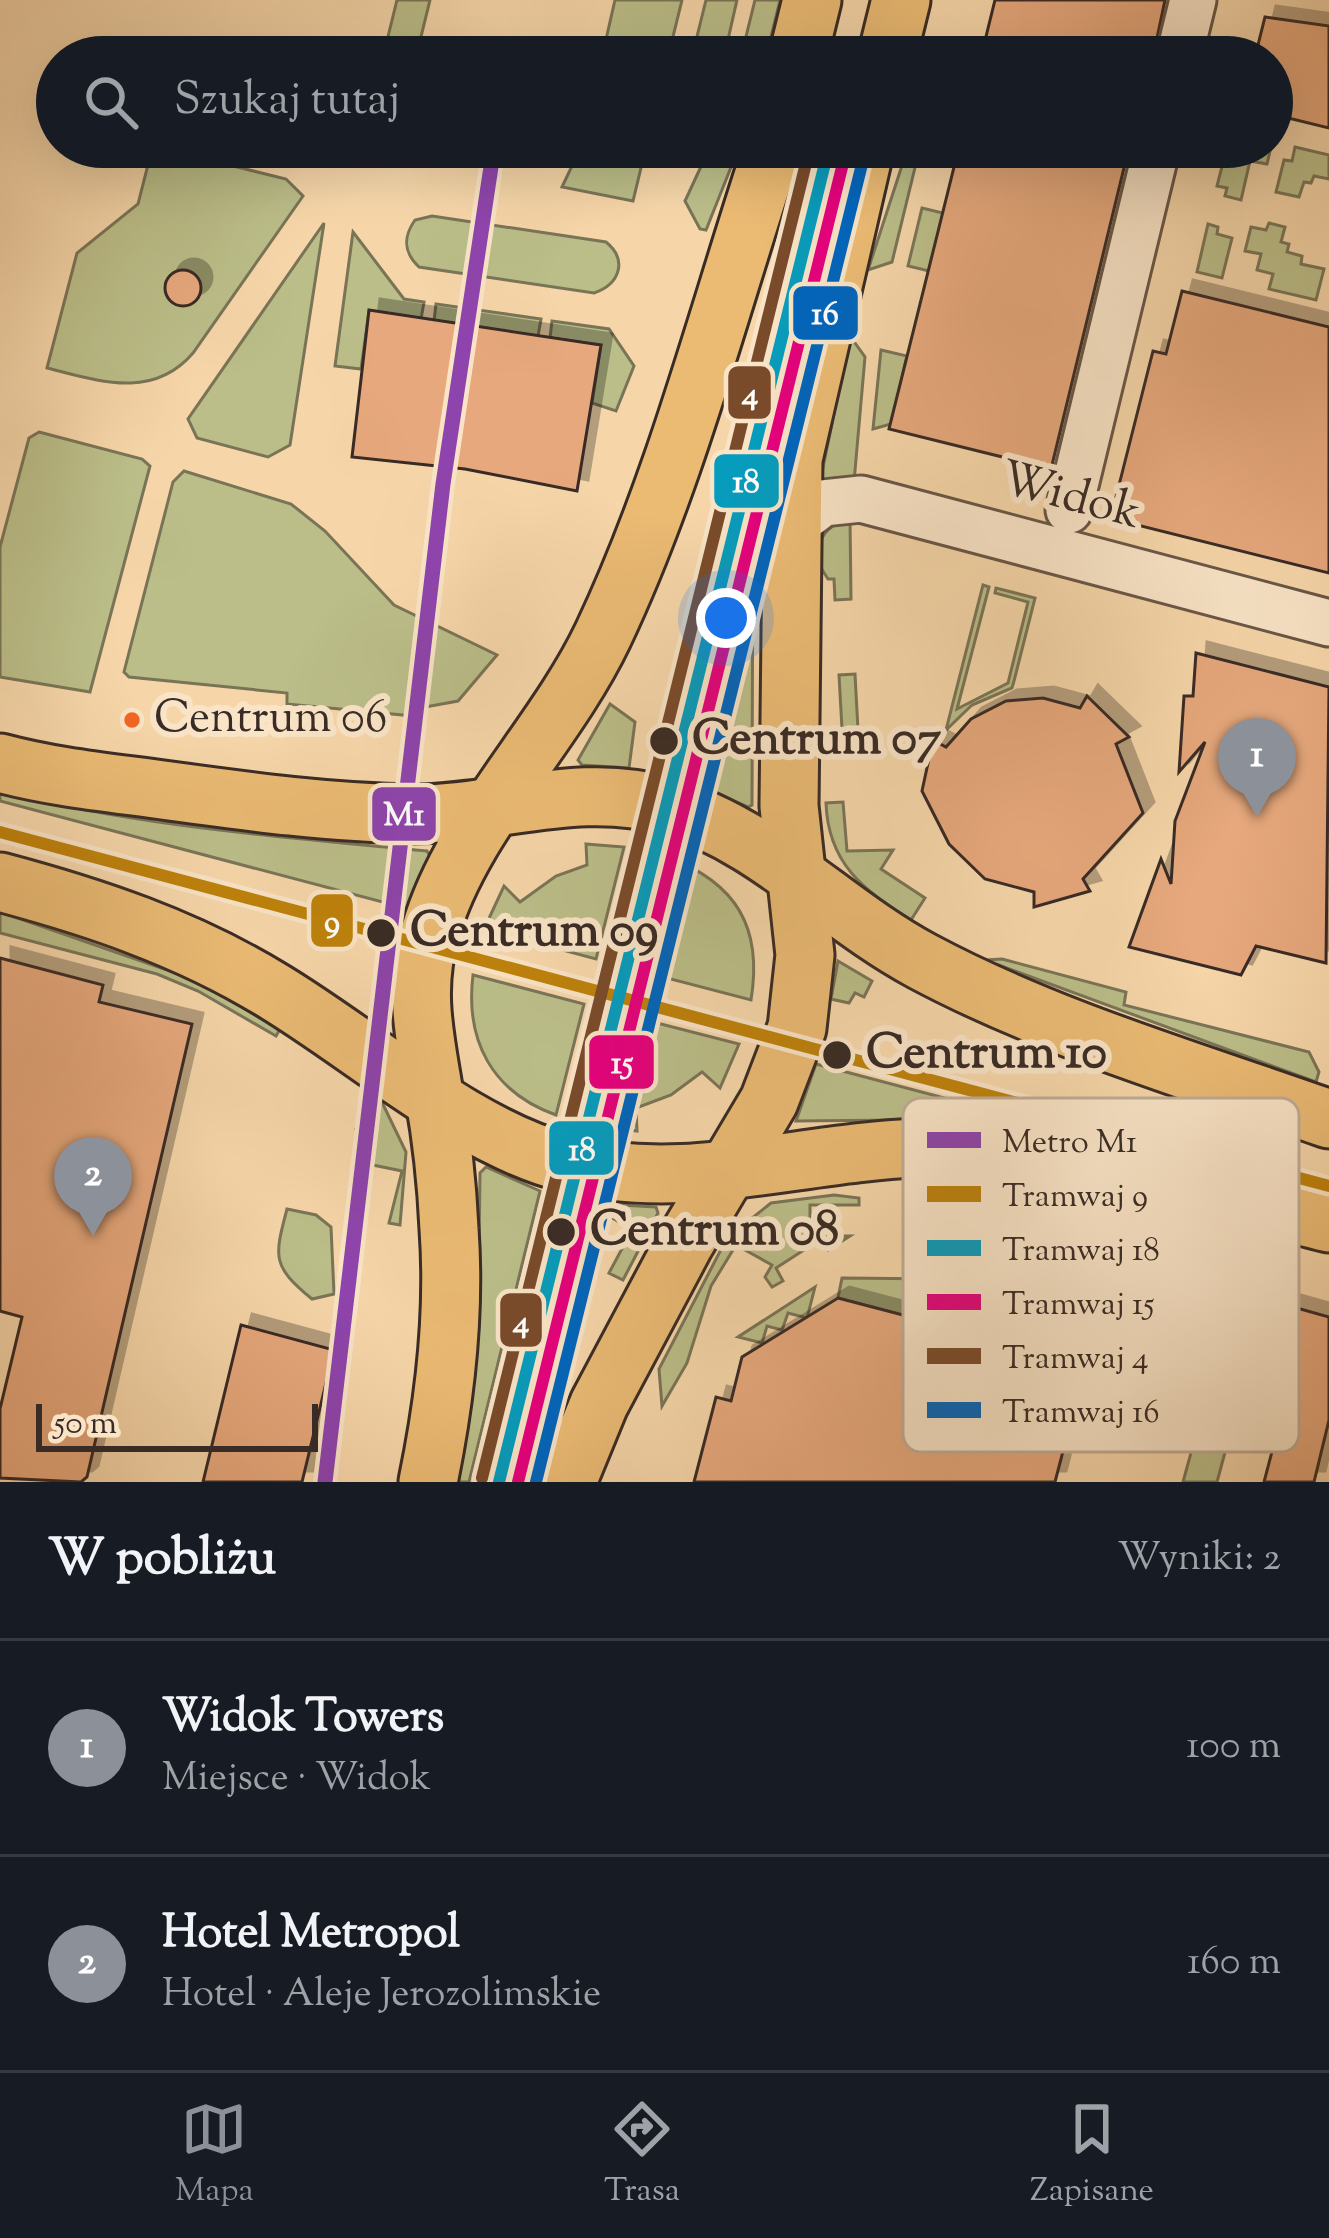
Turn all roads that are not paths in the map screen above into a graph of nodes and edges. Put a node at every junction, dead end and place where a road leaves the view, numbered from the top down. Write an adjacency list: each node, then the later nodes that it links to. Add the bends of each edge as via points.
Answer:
1 (812, 0): 4 (main road)
2 (902, 0): 5 (main road)
3 (1193, 0): 6 (street)
4 (803, 36)
5 (893, 36)
6 (1184, 36)
7 (765, 168): 14 (main road, via 700,388 602,636)
8 (860, 168): 11 (main road, via 797,426)
9 (1152, 168): 10 (street)
10 (1069, 510)
11 (790, 528): 12 (street, Widok, via 823,503 861,499); 15 (main road)
12 (1329, 623)
13 (0, 763): 14 (main road, via 334,812)
14 (498, 806): 15 (main road, via 587,794 665,806 716,824); 17 (main road, via 430,930 418,1015)
15 (796, 876): 18 (main road, via 903,950 974,987); 22 (main road, via 806,956 797,1028)
16 (0, 882): 17 (main road, via 103,911 212,958)
17 (435, 1095): 22 (main road, via 501,1138 561,1161 691,1178); 25 (main road, via 450,1309)
18 (1273, 1098)
19 (1299, 1108): 20 (main road)
20 (1329, 1119)
21 (903, 1151): 22 (main road, via 818,1154)
22 (732, 1170): 26 (main road, via 599,1403)
23 (1299, 1215): 24 (main road)
24 (1329, 1223)
25 (428, 1482)
26 (568, 1482)

